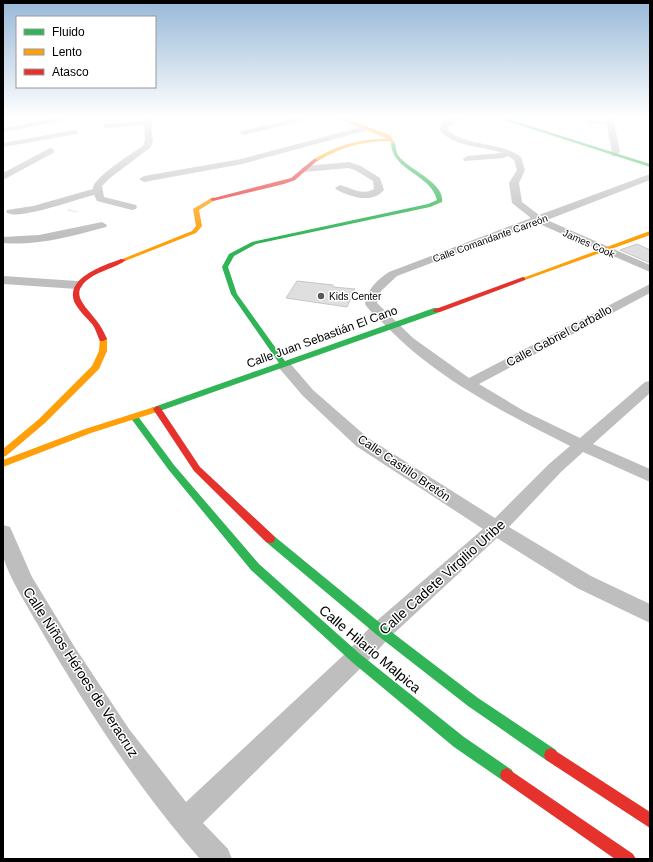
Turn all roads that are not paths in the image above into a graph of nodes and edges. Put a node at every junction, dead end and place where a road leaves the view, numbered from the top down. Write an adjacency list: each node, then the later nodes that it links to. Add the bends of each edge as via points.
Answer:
1 (38, 157): 12 (street)
2 (133, 157): 16 (street, via 107,176 97,186)
3 (256, 157): 14 (street)
4 (321, 157): 11 (street)
5 (397, 157): 29 (street, Calle Castillo Bretón, via 435,190 440,201 254,243 230,255 225,267 234,294)
6 (483, 157): 9 (street)
7 (516, 157): 19 (street, James Cook, via 521,170 514,183 515,199)
8 (627, 157): 10 (street)
9 (467, 159)
10 (650, 165)
11 (305, 169): 15 (street, via 349,165 377,180 379,190 369,195 357,195); 26 (street, via 286,182 206,201 196,209 200,226 194,232 98,270 86,276)
12 (5, 175)
13 (650, 177): 19 (street, Calle Comandante Carreón)
14 (144, 179)
15 (340, 188)
16 (98, 191): 17 (street, via 100,199); 18 (street, via 26,211)
17 (132, 207)
18 (11, 212)
19 (539, 220): 23 (street, James Cook); 28 (street, Calle Comandante Carreón, via 393,274 383,281 371,297 371,304)
20 (102, 225): 22 (street, via 28,239)
21 (650, 233): 23 (street, Calle Juan Sebastián El Cano)
22 (3, 240)
23 (604, 250): 24 (street, James Cook); 28 (street, Calle Juan Sebastián El Cano)
24 (650, 269)
25 (3, 280): 26 (street)
26 (77, 285): 35 (street, via 74,296 76,302 99,327 102,335 104,343 99,362 60,404)
27 (650, 288): 30 (street, Calle Gabriel Carballo)
28 (391, 325): 29 (street, Calle Juan Sebastián El Cano); 30 (street, Calle Comandante Carreón, via 408,341)
29 (284, 364): 32 (street, Calle Juan Sebastián El Cano); 38 (street, Calle Castillo Bretón, via 308,393 362,442)
30 (468, 384): 34 (street, Calle Comandante Carreón, via 519,414)
31 (650, 384): 34 (street, Calle Cadete Virgilio Uribe)
32 (157, 409): 33 (street, Calle Juan Sebastián El Cano); 41 (street, Calle Hilario Malpica, via 197,469 263,533)
33 (134, 417): 36 (street, Calle Juan Sebastián El Cano, via 88,431); 42 (street, Calle Hilario Malpica, via 171,467 254,567)
34 (581, 445): 37 (street, Calle Comandante Carreón); 38 (street, Calle Cadete Virgilio Uribe)
35 (3, 454)
36 (3, 464)
37 (650, 476)
38 (496, 528): 40 (street, Calle Castillo Bretón, via 584,582); 41 (street, Calle Cadete Virgilio Uribe)
39 (3, 532): 44 (street, Calle Niños Héroes de Veracruz, via 23,580 66,653 120,737)
40 (650, 614)
41 (381, 631): 42 (street, Calle Cadete Virgilio Uribe); 43 (street, Calle Hilario Malpica, via 473,702)
42 (356, 658): 44 (street, Calle Cadete Virgilio Uribe); 46 (street, Calle Hilario Malpica, via 459,742)
43 (650, 821)
44 (185, 822): 45 (street, Calle Niños Héroes de Veracruz)
45 (218, 859)
46 (628, 859)

